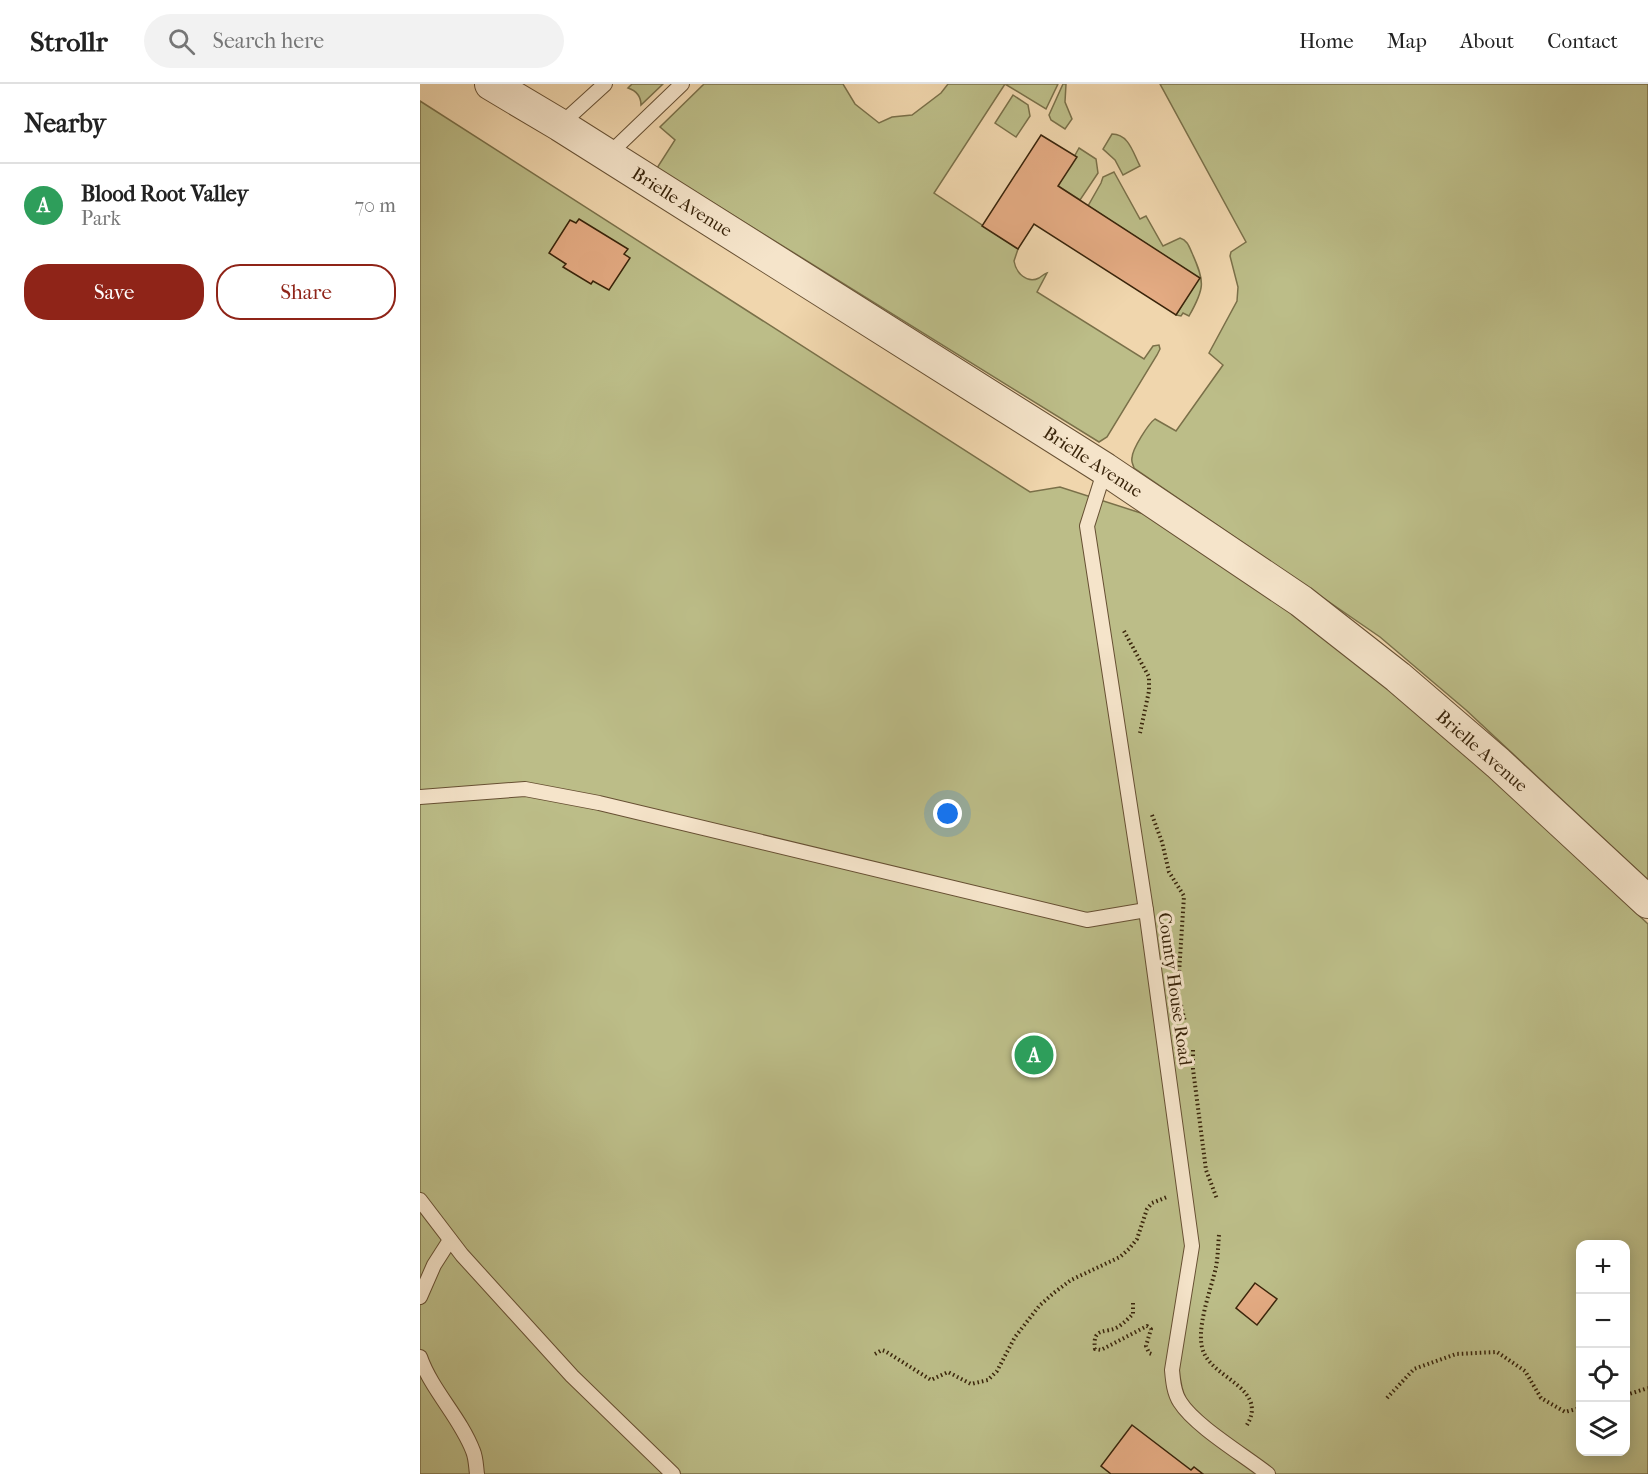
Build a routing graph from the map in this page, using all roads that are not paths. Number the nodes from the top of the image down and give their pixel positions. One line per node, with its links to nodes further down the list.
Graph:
1 (491, 84): 4 (street, Brielle Avenue)
2 (604, 84): 4 (lane)
3 (682, 84): 5 (lane)
4 (560, 125): 5 (street, Brielle Avenue)
5 (608, 155): 6 (street, Brielle Avenue)
6 (1105, 469): 8 (street, Brielle Avenue); 9 (lane, County House Road)
7 (420, 797): 9 (lane)
8 (1648, 902)
9 (1146, 910): 16 (lane, County House Road)
10 (420, 1200): 11 (lane)
11 (450, 1240): 12 (lane); 15 (lane)
12 (420, 1297)
13 (420, 1357): 14 (lane)
14 (477, 1474)
15 (673, 1474)
16 (1268, 1474)

